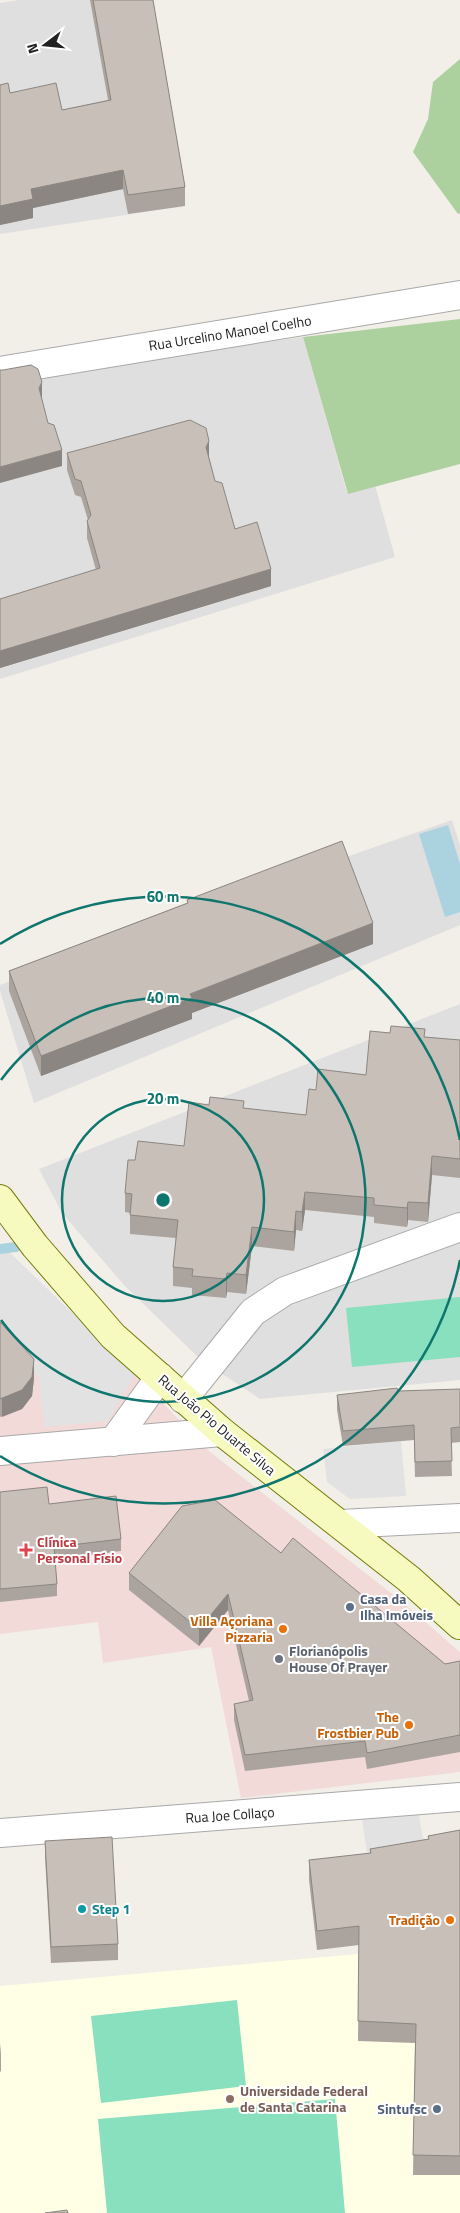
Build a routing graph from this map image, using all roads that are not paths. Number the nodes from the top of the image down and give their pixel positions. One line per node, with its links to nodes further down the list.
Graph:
1 (460, 295): 2 (street, Rua Urcelino Manoel Coelho)
2 (0, 371)
3 (0, 1199): 5 (main road, Rua João Pio Duarte Silva)
4 (460, 1227): 6 (street)
5 (160, 1377): 6 (main road, Rua João Pio Duarte Silva); 8 (street)
6 (183, 1399): 7 (main road, Rua João Pio Duarte Silva)
7 (222, 1432): 8 (street); 11 (main road, Rua João Pio Duarte Silva)
8 (113, 1442): 9 (street)
9 (0, 1451)
10 (460, 1518): 11 (street)
11 (340, 1524): 12 (main road, Rua João Pio Duarte Silva)
12 (460, 1624)
13 (460, 1797): 14 (street, Rua Joe Collaço)
14 (0, 1833)

